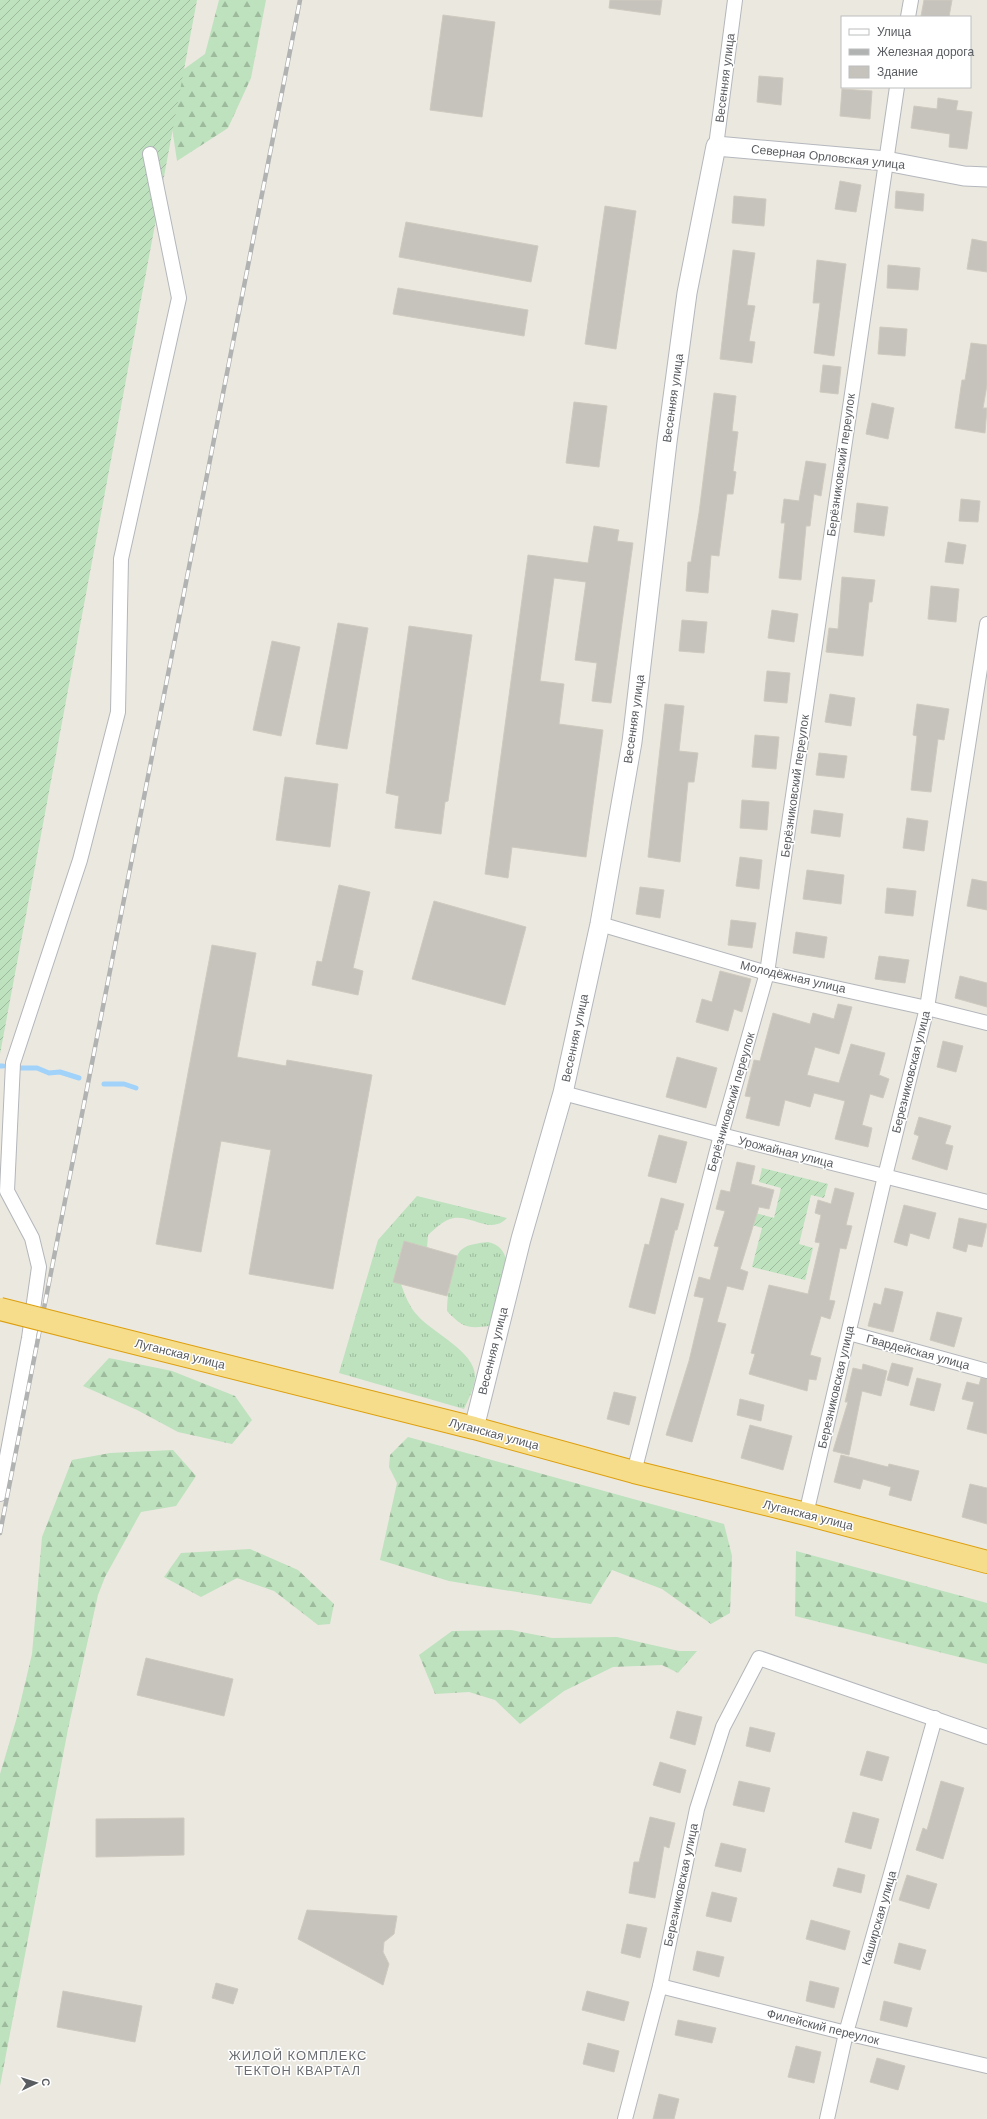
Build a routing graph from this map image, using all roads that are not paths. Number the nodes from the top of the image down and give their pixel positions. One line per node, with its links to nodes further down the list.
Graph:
1 (736, 0): 5 (street, Весенняя улица)
2 (911, 0): 3 (street)
3 (908, 16)
4 (897, 88): 7 (street, Берёзниковский переулок)
5 (716, 146): 7 (street, Северная Орловская улица); 10 (street, Весенняя улица)
6 (150, 154): 23 (street)
7 (886, 161): 8 (street, Северная Орловская улица); 11 (street, Берёзниковский переулок)
8 (987, 177)
9 (987, 624): 12 (street, Березниковская улица)
10 (600, 924): 11 (street, Молодёжная улица); 14 (street, Весенняя улица)
11 (767, 973): 12 (street, Молодёжная улица); 15 (street, Берёзниковский переулок)
12 (927, 1008): 13 (street, Молодёжная улица); 16 (street, Березниковская улица)
13 (987, 1024)
14 (563, 1093): 15 (street, Урожайная улица); 21 (street, Весенняя улица)
15 (721, 1135): 16 (street, Урожайная улица); 22 (street, Берёзниковский переулок)
16 (885, 1176): 17 (street, Урожайная улица); 19 (street, Березниковская улица)
17 (987, 1202)
18 (0, 1309): 21 (highway, Луганская улица, bridge)
19 (849, 1333): 20 (street, Гвардейская улица); 24 (street, Березниковская улица)
20 (987, 1371)
21 (474, 1428): 22 (highway, Луганская улица)
22 (634, 1472): 24 (highway, Луганская улица)
23 (0, 1494)
24 (806, 1514): 25 (highway, Луганская улица)
25 (987, 1562)
26 (935, 1718): 27 (street); 28 (street, Березниковская улица); 29 (street, Каширская улица)
27 (987, 1737)
28 (660, 1986): 29 (street, Филейский переулок); 31 (street, Березниковская улица)
29 (846, 2033): 30 (street, Филейский переулок); 32 (street, Каширская улица)
30 (987, 2066)
31 (625, 2119)
32 (827, 2119)

